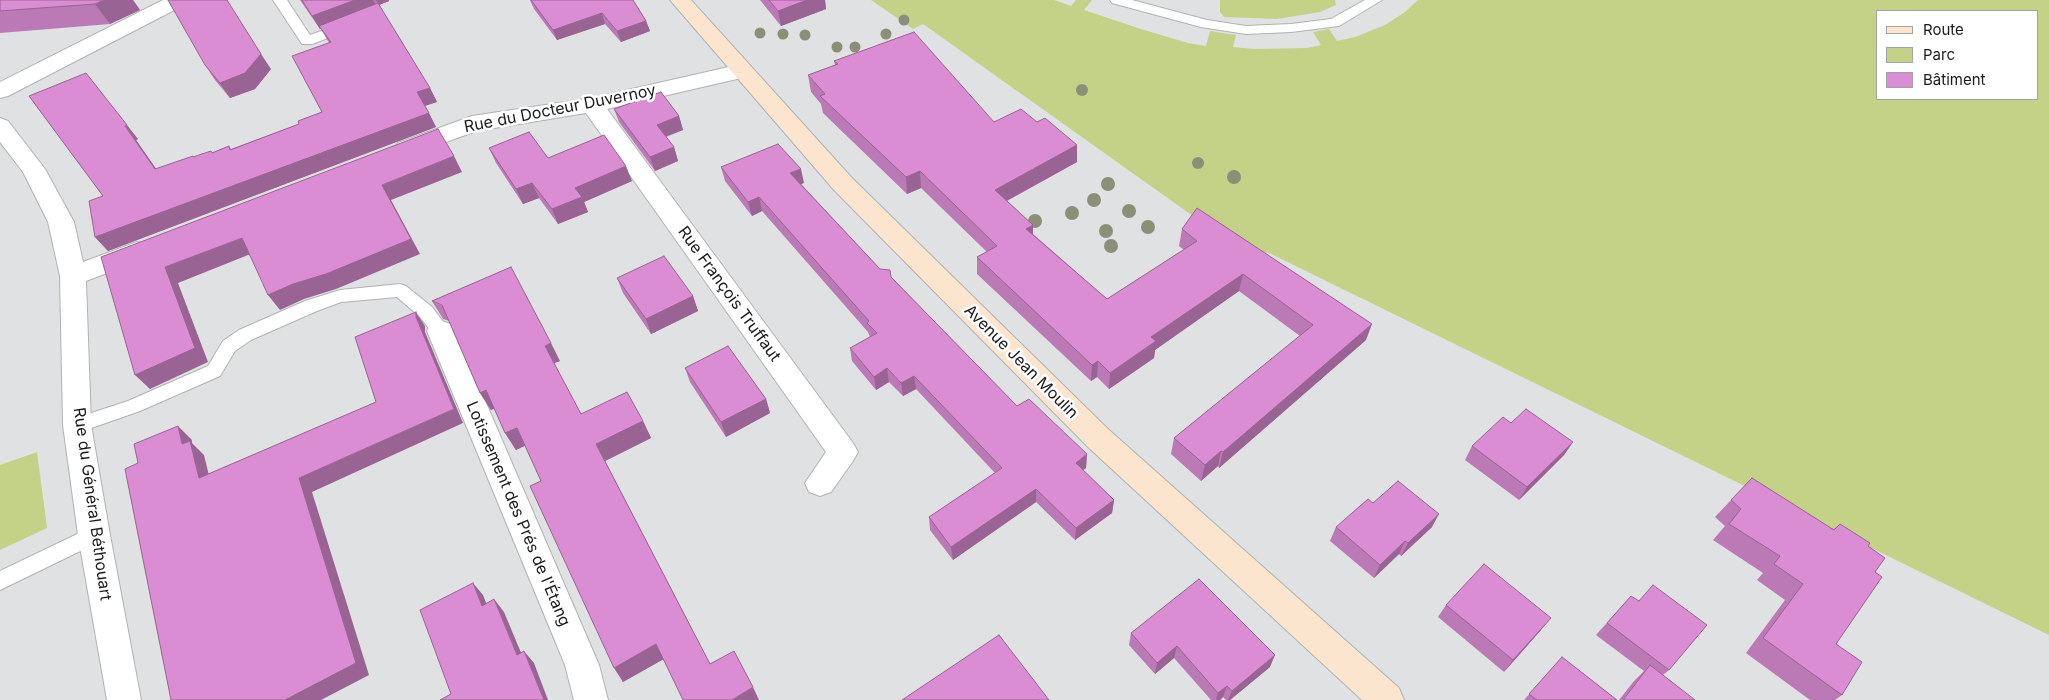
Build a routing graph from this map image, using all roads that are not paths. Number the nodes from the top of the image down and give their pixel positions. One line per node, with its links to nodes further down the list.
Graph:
1 (179, 0): 8 (street)
2 (280, 0): 6 (lane)
3 (680, 0): 7 (main road, Avenue Jean Moulin)
4 (1117, 0): 5 (lane)
5 (1375, 0)
6 (360, 21)
7 (742, 71): 9 (street, Rue du Docteur Duvernoy); 21 (main road, Avenue Jean Moulin)
8 (0, 91)
9 (592, 105): 11 (street, Rue du Docteur Duvernoy); 16 (street, Rue François Truffaut)
10 (0, 126): 13 (street, Rue du Général Béthouart)
11 (390, 155)
12 (162, 242): 13 (street)
13 (73, 276): 15 (street, Rue du Général Béthouart)
14 (441, 331): 15 (lane); 20 (street, Lotissement des Prés de l'Étang)
15 (77, 425): 17 (street, Rue du Général Béthouart)
16 (820, 483)
17 (94, 535): 18 (lane); 19 (street, Rue du Général Béthouart)
18 (0, 581)
19 (124, 700)
20 (591, 700)
21 (1386, 700)

